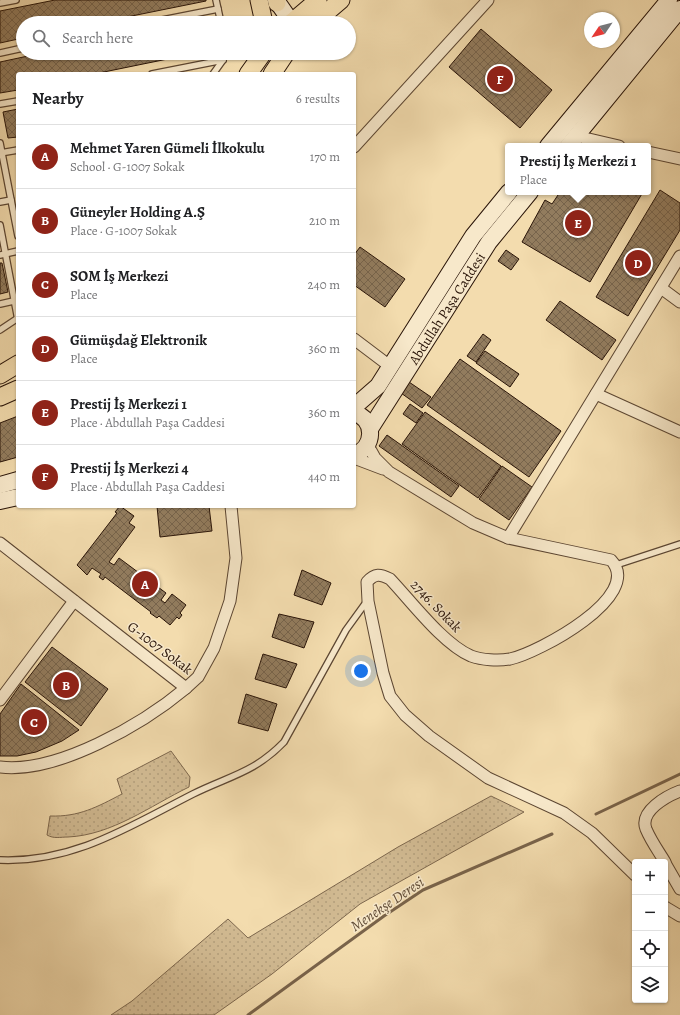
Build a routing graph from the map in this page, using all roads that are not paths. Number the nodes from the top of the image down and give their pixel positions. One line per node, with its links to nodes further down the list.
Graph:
1 (16, 0): 9 (lane)
2 (216, 0): 10 (lane)
3 (259, 0): 14 (main road)
4 (318, 0): 16 (main road)
5 (341, 0): 17 (main road)
6 (488, 0): 33 (street)
7 (669, 0): 31 (main road)
8 (276, 1): 15 (main road)
9 (0, 3)
10 (218, 9): 12 (lane); 13 (lane)
11 (680, 9): 29 (main road)
12 (182, 16)
13 (220, 16)
14 (262, 16)
15 (287, 16)
16 (300, 16)
17 (322, 16)
18 (16, 50): 19 (lane)
19 (0, 53)
20 (223, 60): 23 (lane); 24 (lane)
21 (257, 60): 25 (main road)
22 (281, 60): 26 (main road)
23 (162, 72)
24 (214, 72)
25 (249, 72)
26 (273, 72)
27 (16, 101): 28 (lane)
28 (0, 104)
29 (572, 141): 32 (street)
30 (0, 143): 35 (lane)
31 (550, 143)
32 (591, 143)
33 (356, 145)
34 (16, 150): 35 (lane)
35 (1, 153): 40 (lane)
36 (651, 153): 37 (street)
37 (680, 159)
38 (507, 195): 55 (main road, Abdullah Paşa Caddesi)
39 (528, 195): 63 (main road, Abdullah Paşa Caddesi)
40 (11, 200): 41 (lane); 43 (lane)
41 (0, 202)
42 (0, 225): 45 (lane)
43 (16, 226)
44 (16, 251): 45 (lane)
45 (3, 254): 48 (lane)
46 (680, 256): 47 (street)
47 (661, 288): 49 (street); 58 (street)
48 (16, 301): 50 (lane)
49 (680, 302)
50 (0, 304)
51 (16, 320): 52 (lane)
52 (0, 330)
53 (356, 341): 55 (street)
54 (16, 365): 56 (main road)
55 (391, 367): 60 (main road, Abdullah Paşa Caddesi)
56 (0, 375)
57 (16, 390): 59 (main road)
58 (596, 394): 62 (street); 72 (street)
59 (0, 397)
60 (356, 406)
61 (356, 414): 63 (main road)
62 (680, 432)
63 (370, 436): 64 (main road, Abdullah Paşa Caddesi); 66 (street)
64 (356, 454)
65 (356, 459): 66 (street)
66 (389, 472): 72 (street)
67 (16, 481): 68 (main road)
68 (0, 485)
69 (16, 497): 70 (main road)
70 (0, 501)
71 (231, 508): 78 (street, G-1007 Sokak)
72 (508, 538): 75 (street)
73 (0, 543): 76 (street, G-1007 Sokak)
74 (680, 544): 75 (lane)
75 (616, 565): 77 (street, 2746. Sokak)
76 (74, 601): 78 (street, G-1007 Sokak); 79 (street)
77 (368, 601): 83 (lane); 85 (street, 2746. Sokak)
78 (186, 688): 80 (street)
79 (0, 700)
80 (0, 767)
81 (680, 791): 82 (street)
82 (663, 859)
83 (0, 860)
84 (668, 867): 86 (street)
85 (632, 872)
86 (680, 889)
87 (668, 909): 88 (street)
88 (680, 916)

